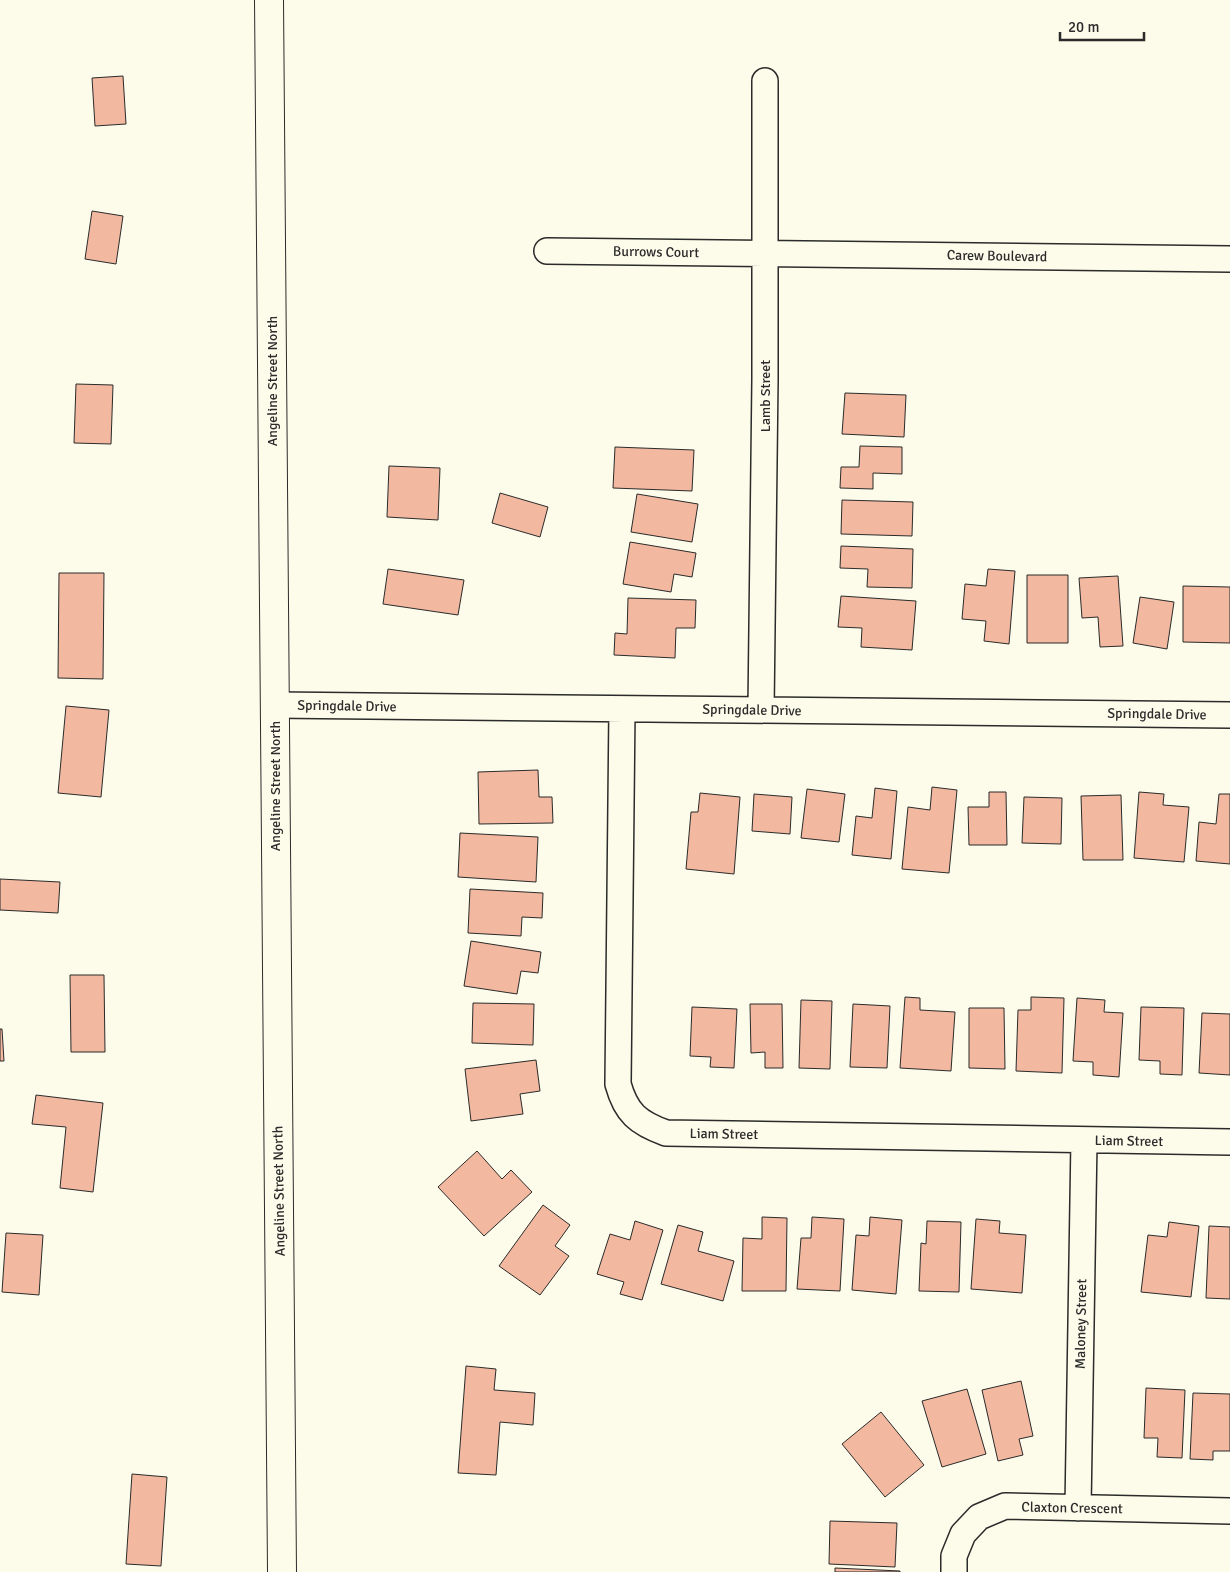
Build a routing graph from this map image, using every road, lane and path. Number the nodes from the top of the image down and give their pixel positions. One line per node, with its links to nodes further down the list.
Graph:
1 (268, 0): 6 (main road, Angeline Street North)
2 (765, 81): 4 (street, Lamb Street)
3 (547, 251): 4 (street, Burrows Court)
4 (765, 253): 5 (street, Carew Boulevard); 8 (street, Lamb Street)
5 (1230, 259)
6 (274, 705): 7 (street, Springdale Drive); 14 (main road, Angeline Street North)
7 (622, 709): 8 (street, Springdale Drive); 10 (street, Liam Street)
8 (761, 710): 9 (street, Springdale Drive)
9 (1230, 715)
10 (1084, 1140): 11 (street, Liam Street); 12 (street, Maloney Street)
11 (1230, 1142)
12 (1078, 1508): 13 (street, Claxton Crescent); 15 (street, Claxton Crescent)
13 (1230, 1511)
14 (282, 1572)
15 (954, 1572)

